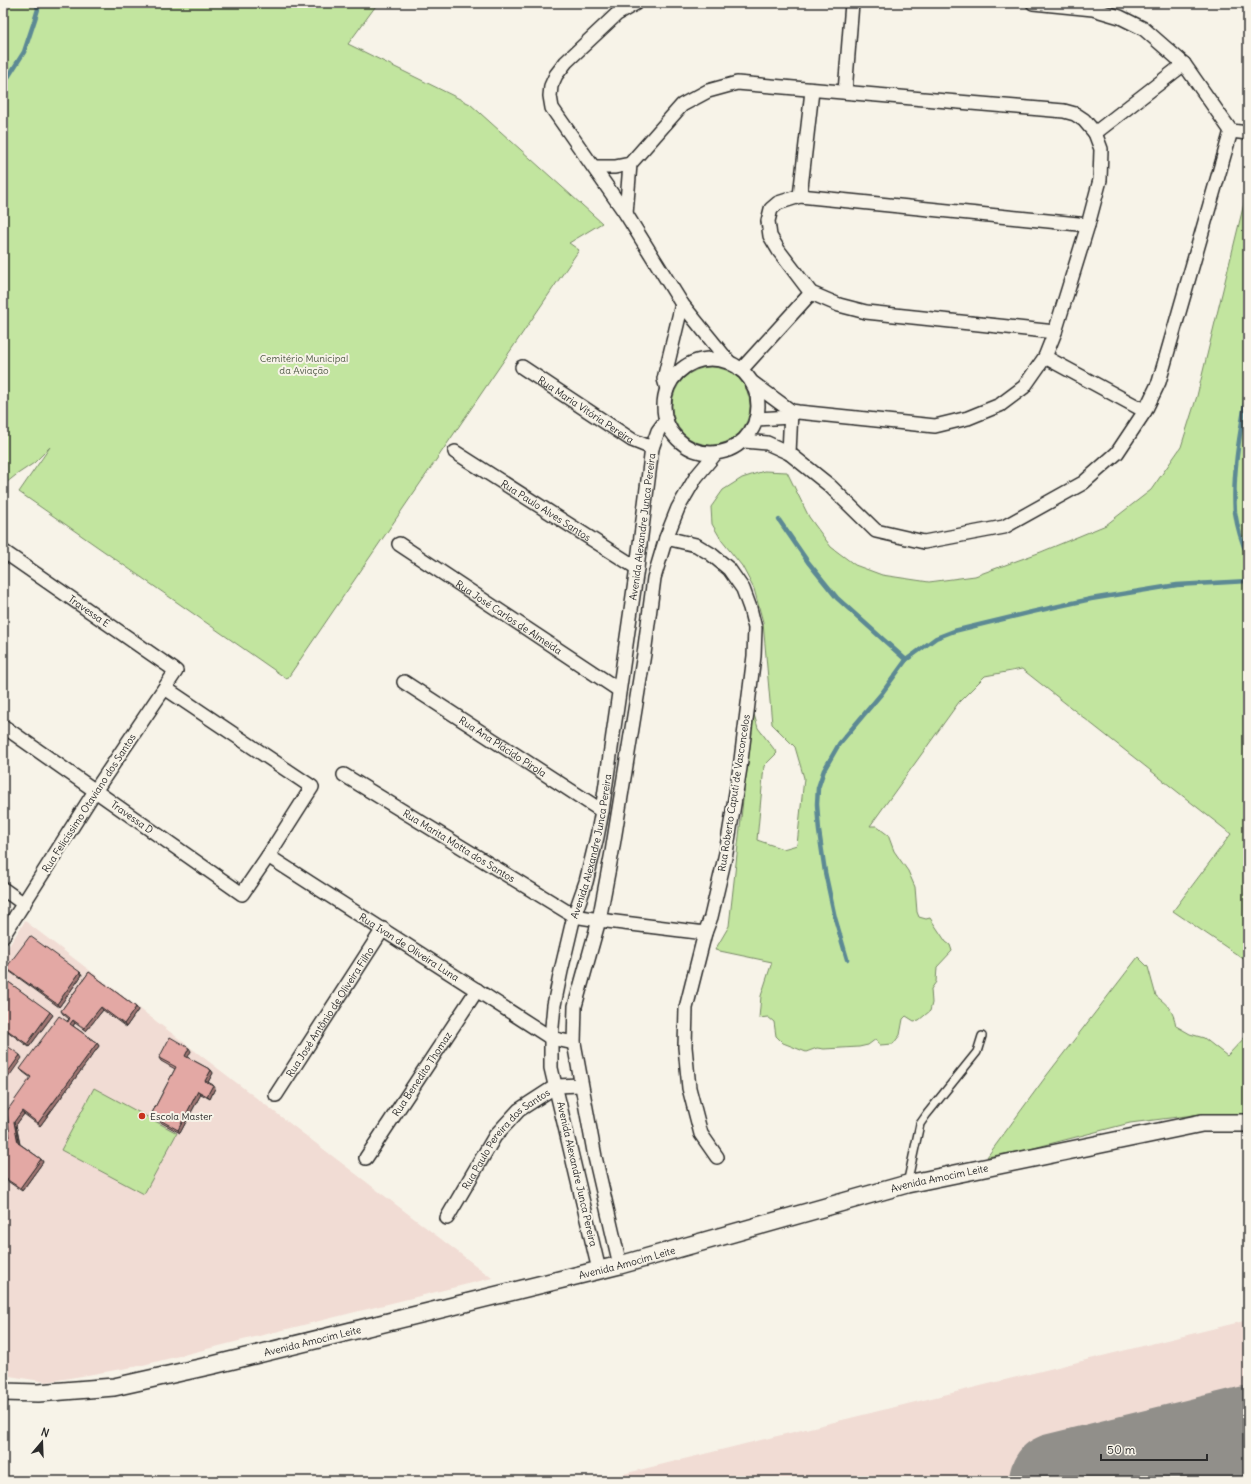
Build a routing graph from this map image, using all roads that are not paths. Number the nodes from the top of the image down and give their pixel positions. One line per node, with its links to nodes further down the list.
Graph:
1 (636, 3): 11 (street)
2 (852, 3): 6 (street)
3 (1033, 3): 4 (street)
4 (1184, 64): 7 (street); 8 (street)
5 (812, 91): 6 (street); 10 (street); 12 (street)
6 (845, 92): 8 (street)
7 (1231, 131): 9 (street); 24 (street)
8 (1095, 133): 14 (street)
9 (1248, 133)
10 (630, 164): 11 (street); 13 (street)
11 (594, 167): 13 (street)
12 (800, 196): 14 (street); 15 (street)
13 (626, 214): 16 (street)
14 (1088, 225): 17 (street)
15 (811, 293): 17 (street); 21 (street)
16 (682, 304): 19 (street); 23 (street)
17 (1054, 332): 18 (street)
18 (1045, 357): 24 (street); 25 (street)
19 (729, 362): 21 (street); 23 (street)
20 (522, 367): 29 (street, Rua Maria Vitória Pereira)
21 (741, 370): 22 (street)
22 (753, 383): 25 (street); 26 (street)
23 (667, 389): 27 (street)
24 (1145, 411): 32 (street)
25 (791, 414): 26 (street); 32 (street)
26 (756, 419): 28 (street)
27 (666, 420): 29 (street, Avenida Alexandre Junca Pereira); 31 (street)
28 (744, 440): 31 (street); 32 (street)
29 (652, 448): 36 (street, Avenida Alexandre Junca Pereira)
30 (455, 452): 36 (street, Rua Paulo Alves Santos)
31 (716, 453): 33 (street, Avenida Alexandre Junca Pereira)
32 (789, 453)
33 (666, 538): 49 (street, Avenida Alexandre Junca Pereira); 51 (street, Rua Roberto Caputi de Vasconcelos)
34 (399, 544): 40 (street, Rua José Carlos de Almeida)
35 (3, 551): 37 (street, Travessa E)
36 (637, 568): 40 (street, Avenida Alexandre Junca Pereira)
37 (176, 671): 39 (street, Rua Felicissimo Otaviano dos Santos)
38 (404, 682): 44 (street, Rua Ana Plácido Pirola)
39 (165, 688): 43 (street, Rua Felicissimo Otaviano dos Santos); 45 (street)
40 (618, 690): 44 (street, Avenida Alexandre Junca Pereira)
41 (3, 726): 43 (street, Travessa D)
42 (344, 775): 48 (street, Rua Marita Motta dos Santos)
43 (95, 791): 45 (street, Travessa D); 47 (street, Rua Felicissimo Otaviano dos Santos)
44 (602, 812): 48 (street, Avenida Alexandre Junca Pereira)
45 (268, 856): 50 (street, Rua Ivan de Oliveira Luna)
46 (3, 889): 47 (street)
47 (24, 904): 52 (street, Rua Felicissimo Otaviano dos Santos)
48 (574, 916): 49 (street); 55 (street, Avenida Alexandre Junca Pereira)
49 (599, 920): 51 (street); 56 (street, Avenida Alexandre Junca Pereira)
50 (383, 929): 53 (street, Rua Ivan de Oliveira Luna); 59 (street, Rua José Antônio de Oliveira Filho)
51 (705, 933): 61 (street, Rua Roberto Caputi de Vasconcelos)
52 (3, 936)
53 (477, 990): 55 (street, Rua Ivan de Oliveira Luna); 62 (street, Rua Benedito Thomaz)
54 (982, 1036): 63 (lane)
55 (551, 1038): 56 (street); 58 (street, Avenida Alexandre Junca Pereira)
56 (574, 1043): 57 (street, Avenida Alexandre Junca Pereira)
57 (581, 1085): 58 (street, Rua Paulo Pereira dos Santos); 65 (street, Avenida Alexandre Junca Pereira)
58 (556, 1086): 64 (street, Rua Paulo Pereira dos Santos); 66 (street, Avenida Alexandre Junca Pereira)
59 (276, 1095)
60 (1248, 1123): 63 (street, Avenida Amocim Leite)
61 (717, 1157)
62 (366, 1158)
63 (907, 1184): 65 (street, Avenida Amocim Leite)
64 (447, 1218)
65 (620, 1265): 66 (street, Avenida Amocim Leite)
66 (599, 1270): 67 (street, Avenida Amocim Leite)
67 (3, 1392)

